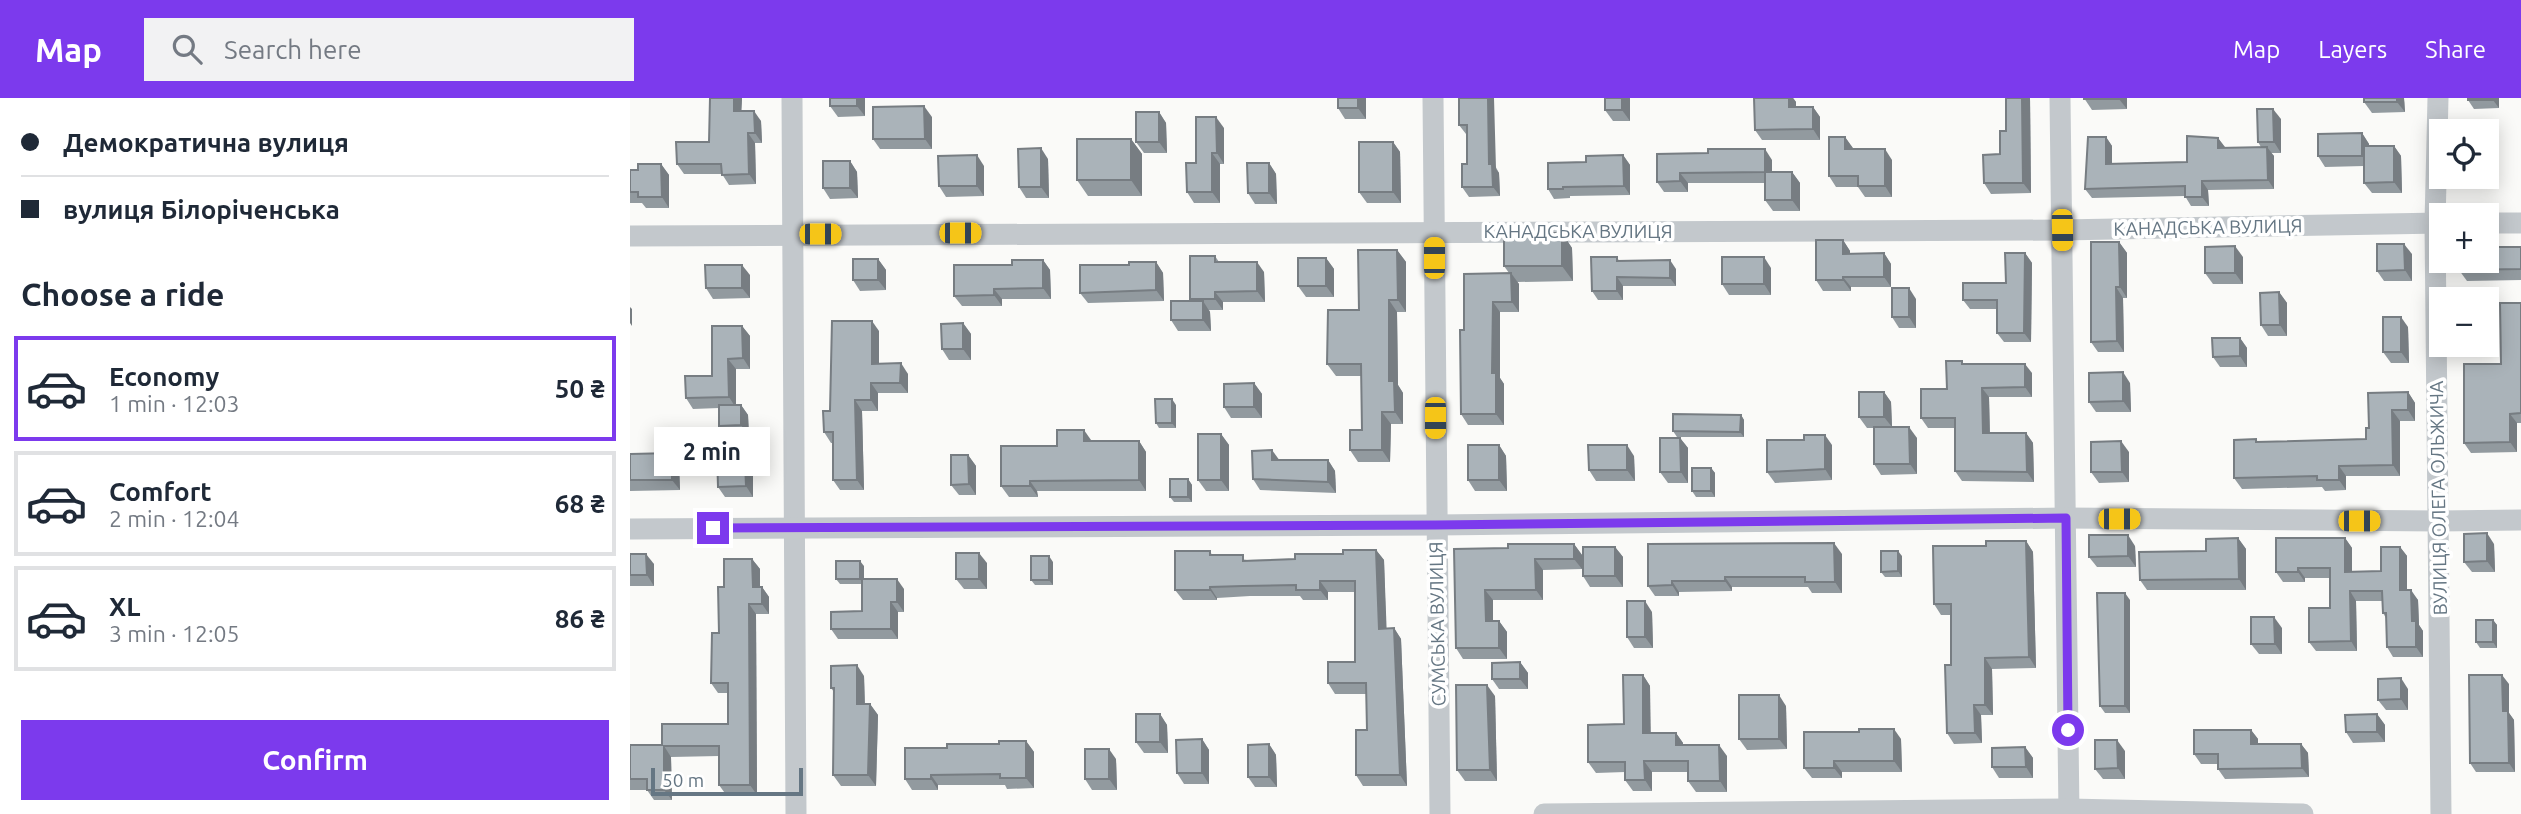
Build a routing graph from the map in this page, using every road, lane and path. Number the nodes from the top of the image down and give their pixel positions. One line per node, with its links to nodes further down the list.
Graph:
1 (792, 98): 11 (street)
2 (1433, 98): 10 (street, СУМСЬКА ВУЛИЦЯ)
3 (2060, 98): 9 (street)
4 (2438, 98): 5 (street, ВУЛИЦЯ ОЛЕГА ОЛЬЖИЧА)
5 (2438, 203)
6 (2429, 223): 9 (street, КАНАДСЬКА ВУЛИЦЯ)
7 (2499, 223): 8 (street)
8 (2521, 223)
9 (2062, 230): 10 (street, КАНАДСЬКА ВУЛИЦЯ); 14 (street)
10 (1434, 231): 11 (street, КАНАДСЬКА ВУЛИЦЯ); 17 (street, СУМСЬКА ВУЛИЦЯ)
11 (792, 234): 12 (street, КАНАДСЬКА ВУЛИЦЯ); 18 (street)
12 (630, 236)
13 (2438, 273): 16 (street, ВУЛИЦЯ ОЛЕГА ОЛЬЖИЧА)
14 (2066, 518): 16 (street); 17 (street); 20 (street)
15 (2521, 520): 16 (street)
16 (2439, 522): 25 (street, ВУЛИЦЯ ОЛЕГА ОЛЬЖИЧА)
17 (1436, 525): 18 (street); 22 (street, СУМСЬКА ВУЛИЦЯ)
18 (796, 527): 19 (street); 21 (street)
19 (630, 529)
20 (2069, 811): 23 (street); 24 (street)
21 (796, 814)
22 (1440, 814)
23 (1544, 814)
24 (2303, 814)
25 (2441, 814)

